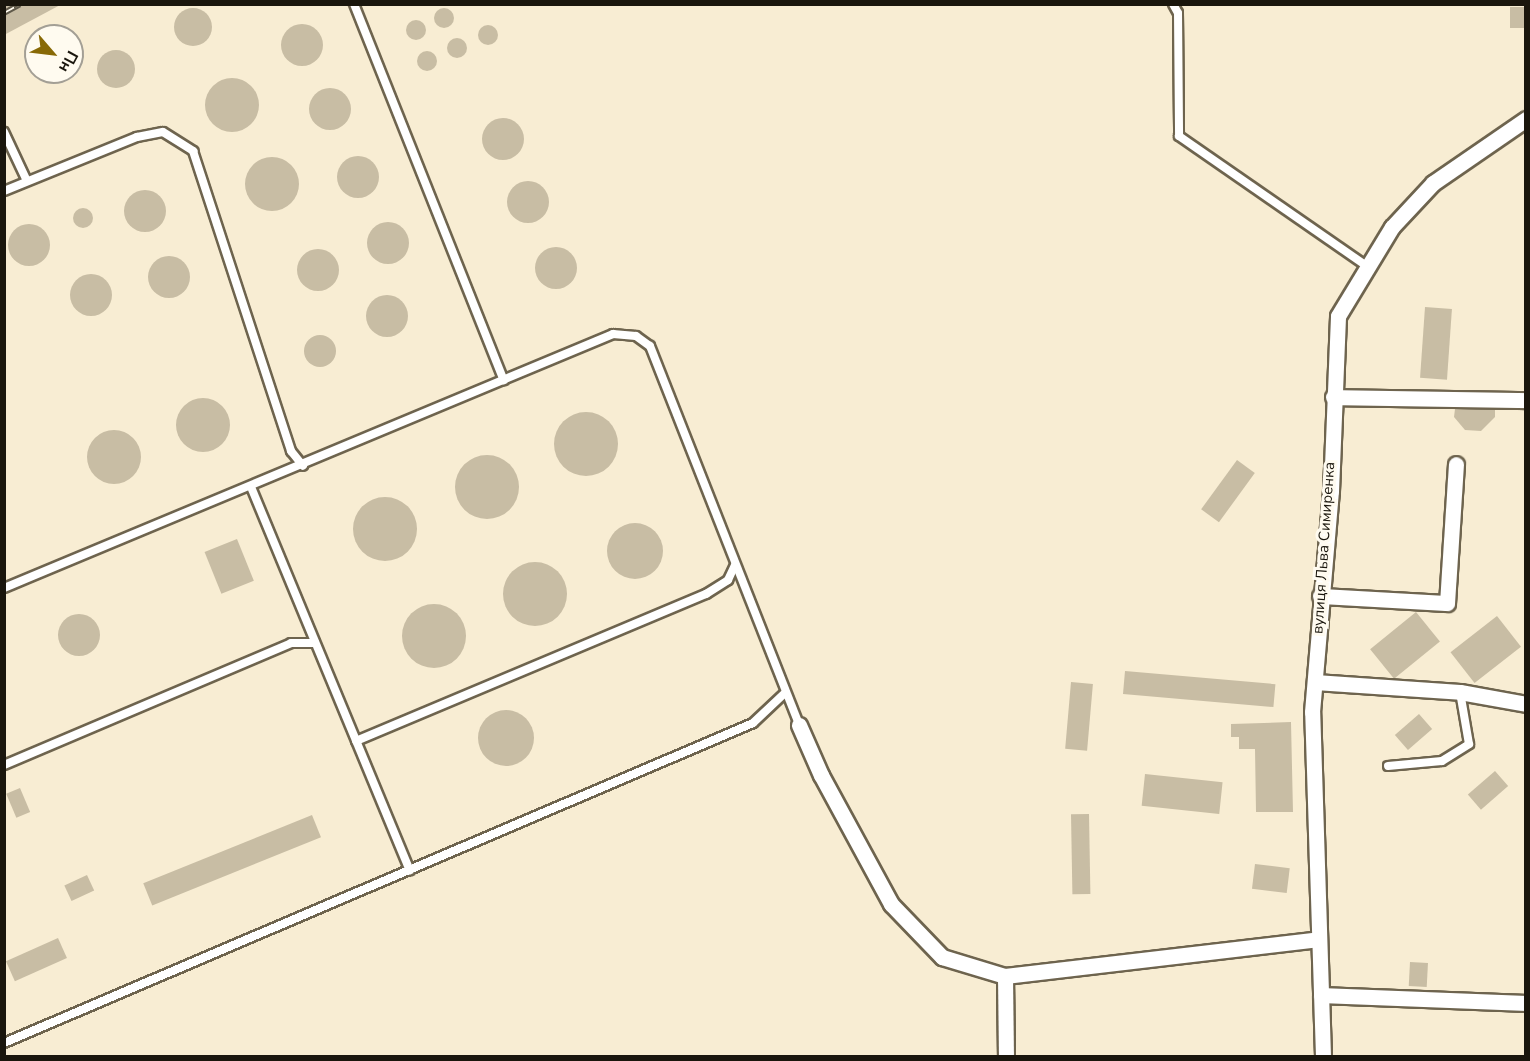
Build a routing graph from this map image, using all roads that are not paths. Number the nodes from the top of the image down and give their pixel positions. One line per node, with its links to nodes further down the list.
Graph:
1 (354, 4): 8 (lane)
2 (1173, 4): 7 (lane)
3 (1526, 119): 7 (street, вулиця Льва Симиренка)
4 (4, 132): 5 (lane)
5 (27, 182): 6 (lane); 12 (lane)
6 (4, 190)
7 (1365, 265): 9 (street, вулиця Льва Симиренка)
8 (504, 380): 12 (lane); 14 (lane)
9 (1333, 397): 10 (street); 16 (street, вулиця Льва Симиренка)
10 (1526, 400)
11 (1456, 464): 16 (street)
12 (303, 466): 13 (lane)
13 (251, 487): 15 (lane); 17 (lane)
14 (735, 565): 19 (lane); 23 (lane)
15 (4, 588)
16 (1320, 596): 18 (street, вулиця Льва Симиренка)
17 (315, 643): 23 (lane); 24 (lane)
18 (1315, 682): 20 (street); 27 (street, вулиця Льва Симиренка)
19 (786, 692): 22 (lane); 26 (lane)
20 (1460, 692): 21 (street); 25 (lane)
21 (1526, 704)
22 (799, 725): 28 (street)
23 (356, 741): 26 (lane)
24 (4, 765)
25 (1388, 766)
26 (410, 870): 31 (lane)
27 (1318, 939): 28 (street); 29 (street, вулиця Льва Симиренка)
28 (1005, 976): 32 (street)
29 (1321, 995): 30 (street); 33 (street, вулиця Льва Симиренка)
30 (1526, 1003)
31 (4, 1042)
32 (1006, 1056)
33 (1323, 1056)

